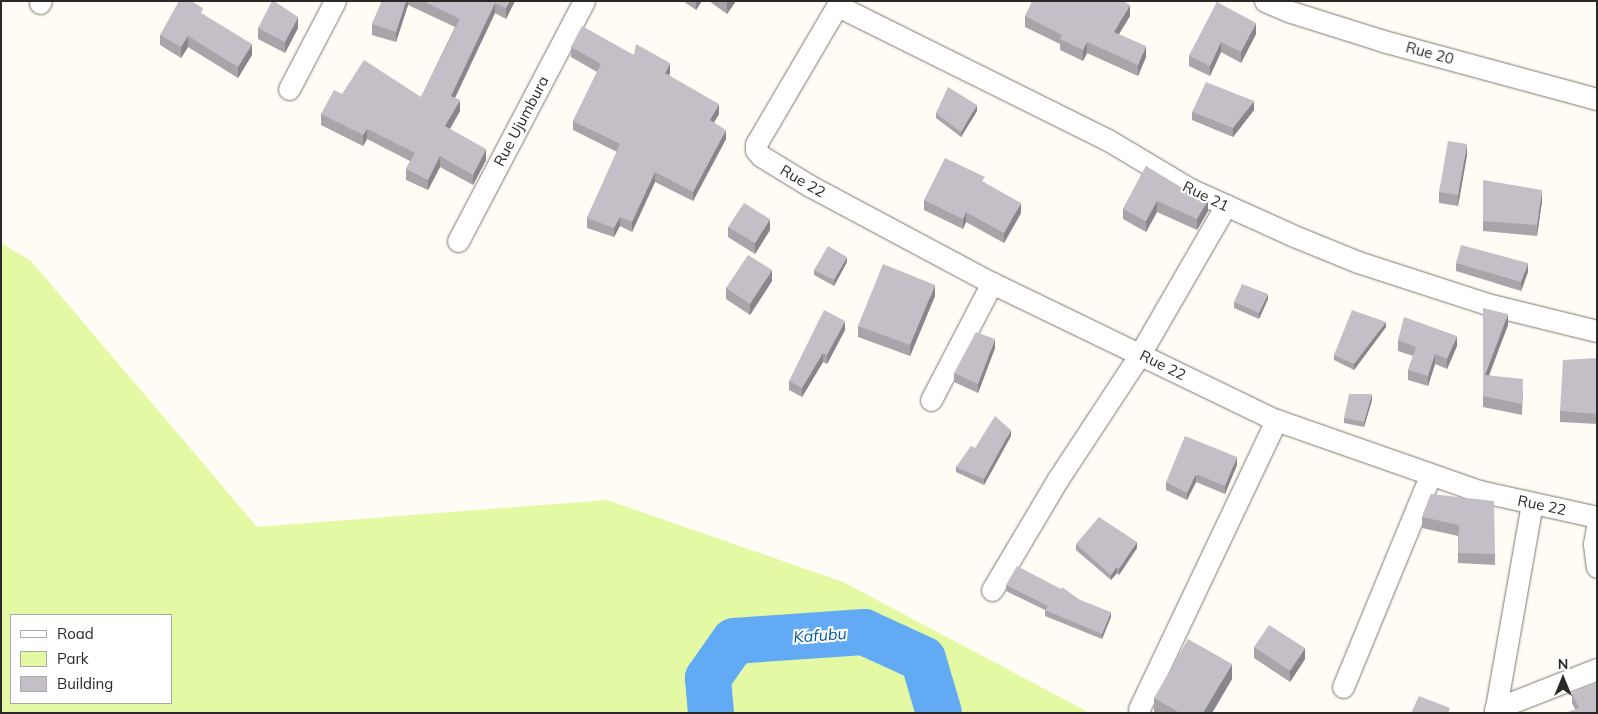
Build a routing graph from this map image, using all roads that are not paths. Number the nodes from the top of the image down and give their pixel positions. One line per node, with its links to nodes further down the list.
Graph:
1 (335, 1): 5 (street)
2 (584, 1): 8 (street, Rue Ujumbura)
3 (1265, 1): 6 (street, Rue 20)
4 (839, 4): 7 (street, Rue 21); 9 (street, Rue 22)
5 (290, 89)
6 (1597, 99)
7 (1226, 205): 10 (street, Rue 21); 11 (street)
8 (458, 241)
9 (992, 283): 11 (street, Rue 22); 12 (street)
10 (1597, 331)
11 (1140, 354): 13 (street, Rue 22); 19 (street)
12 (931, 400)
13 (1276, 420): 14 (street, Rue 22); 22 (street)
14 (1430, 476): 15 (street, Rue 22); 21 (street)
15 (1532, 503): 16 (street, Rue 22); 23 (street)
16 (1597, 517)
17 (1597, 527): 18 (street)
18 (1597, 567)
19 (992, 590)
20 (1597, 669): 23 (street)
21 (1343, 687)
22 (1139, 709)
23 (1495, 711)

